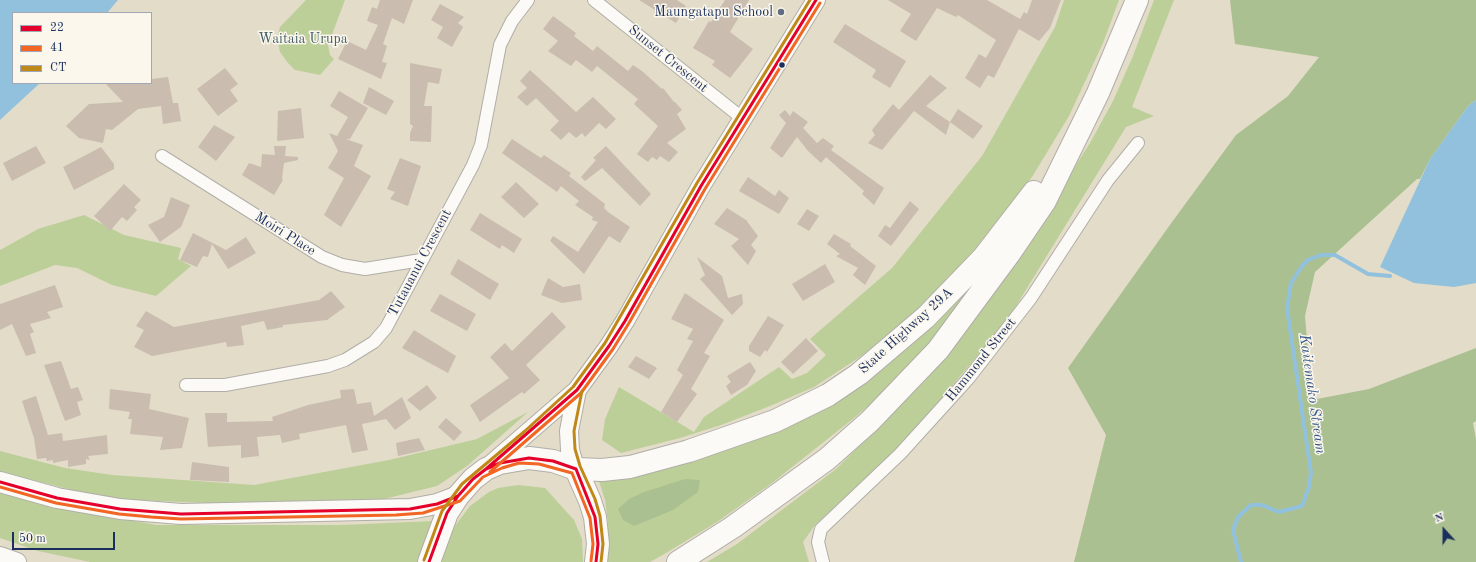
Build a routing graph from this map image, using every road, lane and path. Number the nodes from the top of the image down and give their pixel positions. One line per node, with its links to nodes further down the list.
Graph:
1 (528, 0): 9 (street, Tutauanui Crescent)
2 (594, 0): 5 (street, Sunset Crescent)
3 (816, 0): 5 (street)
4 (1137, 0): 6 (highway, State Highway 29A)
5 (742, 118): 11 (street)
6 (1082, 126): 12 (highway, State Highway 29A); 20 (highway, State Highway 29A)
7 (1138, 143): 21 (street, Hammond Street)
8 (162, 156): 9 (street, Moiri Place)
9 (422, 260): 10 (street, Tutauanui Crescent)
10 (186, 385)
11 (577, 390): 12 (street); 13 (street)
12 (575, 468): 13 (highway, State Highway 29A); 19 (highway)
13 (486, 469): 15 (highway, State Highway 29A)
14 (0, 482): 15 (main road)
15 (458, 496): 18 (highway, State Highway 29A)
16 (0, 556): 17 (street)
17 (17, 562)
18 (429, 562)
19 (596, 562)
20 (678, 562)
21 (823, 562)

